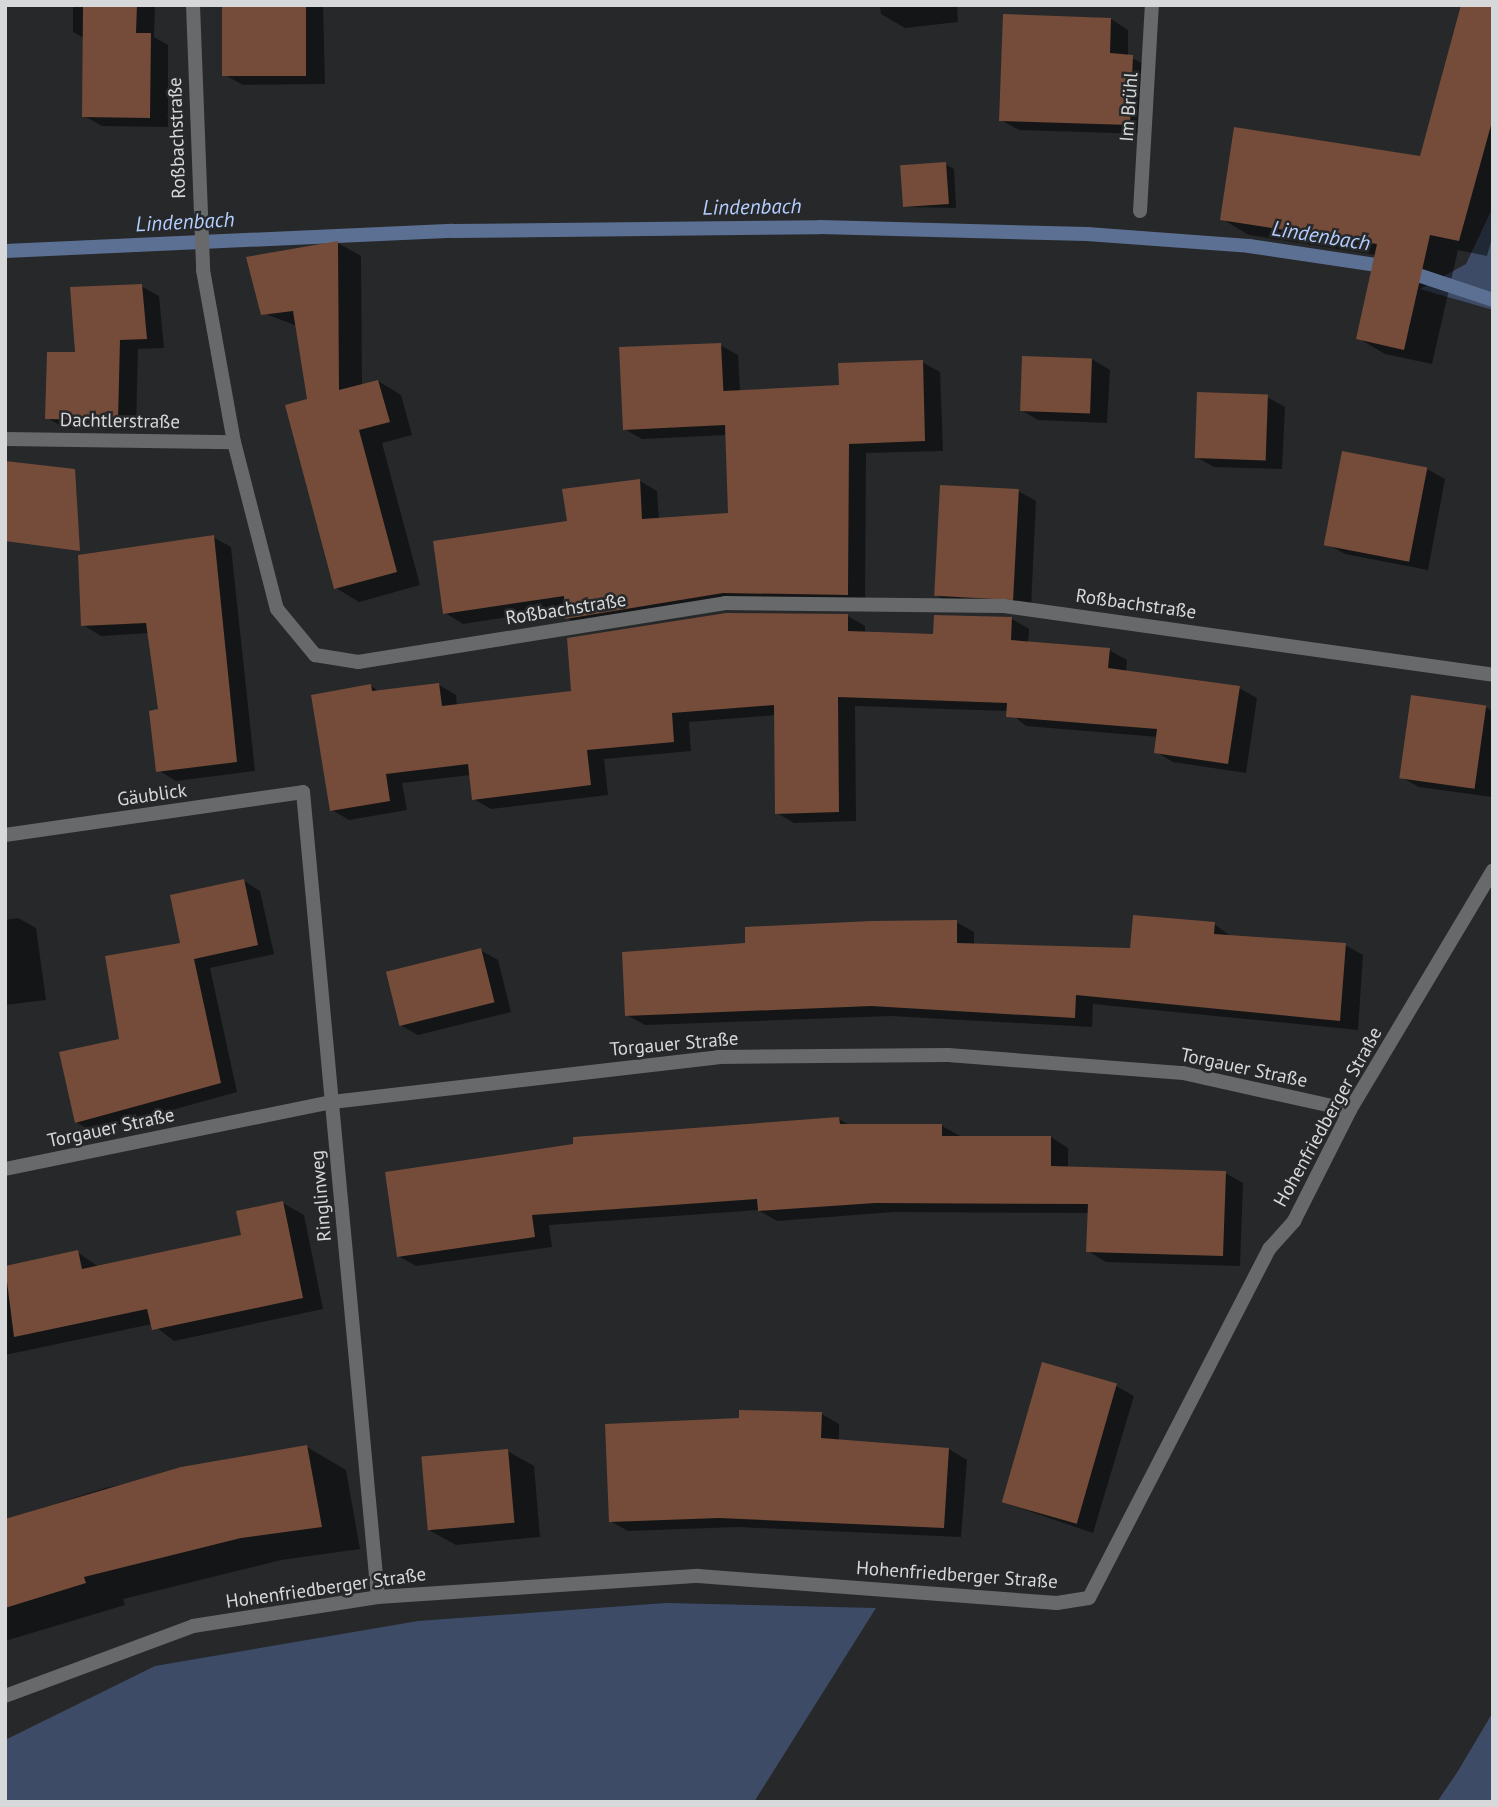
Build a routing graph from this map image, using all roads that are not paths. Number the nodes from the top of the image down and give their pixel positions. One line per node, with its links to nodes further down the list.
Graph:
1 (193, 5): 5 (street, Roßbachstraße)
2 (1153, 5): 3 (street, Im Brühl)
3 (1140, 211)
4 (5, 439): 5 (street, Dachtlerstraße)
5 (234, 442): 6 (street, Roßbachstraße)
6 (1493, 675)
7 (303, 792): 8 (street, Gäublick); 10 (street, Ringlinweg)
8 (5, 835)
9 (1493, 870): 11 (street, Hohenfriedberger Straße)
10 (332, 1102): 11 (street, Torgauer Straße); 12 (street, Torgauer Straße); 13 (street, Ringlinweg)
11 (1350, 1110): 13 (street, Hohenfriedberger Straße)
12 (5, 1169)
13 (378, 1597): 14 (street, Hohenfriedberger Straße)
14 (5, 1696)

